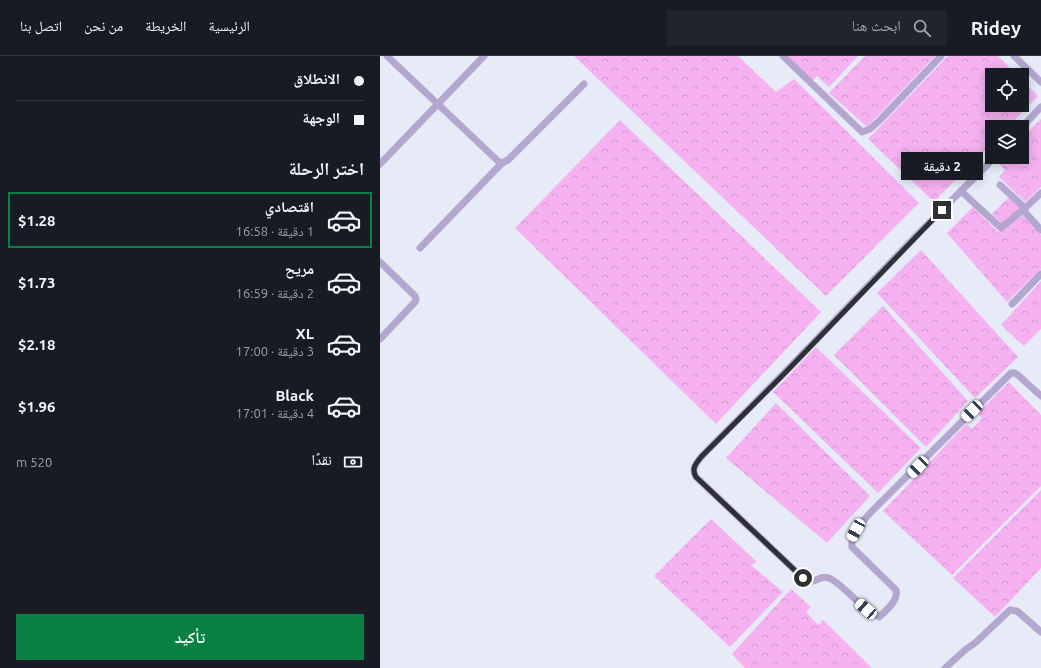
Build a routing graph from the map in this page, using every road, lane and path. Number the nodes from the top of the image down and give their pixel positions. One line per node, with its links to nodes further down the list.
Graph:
1 (387, 56): 8 (street)
2 (484, 56): 8 (street)
3 (783, 56): 4 (street)
4 (941, 56)
5 (1014, 56): 6 (street)
6 (1041, 82)
7 (584, 84): 11 (street)
8 (438, 104): 11 (street); 12 (street)
9 (1041, 107): 10 (street)
10 (1029, 120)
11 (502, 163): 19 (street)
12 (380, 164)
13 (988, 164): 15 (street)
14 (1000, 185): 17 (street)
15 (961, 191): 17 (street); 24 (street)
16 (1041, 193): 17 (street)
17 (1024, 209): 18 (street)
18 (1041, 230)
19 (420, 248)
20 (380, 262): 23 (street)
21 (1041, 274): 22 (street)
22 (1012, 304)
23 (380, 338)
24 (1041, 396)
25 (1041, 632): 26 (street)
26 (945, 668)

